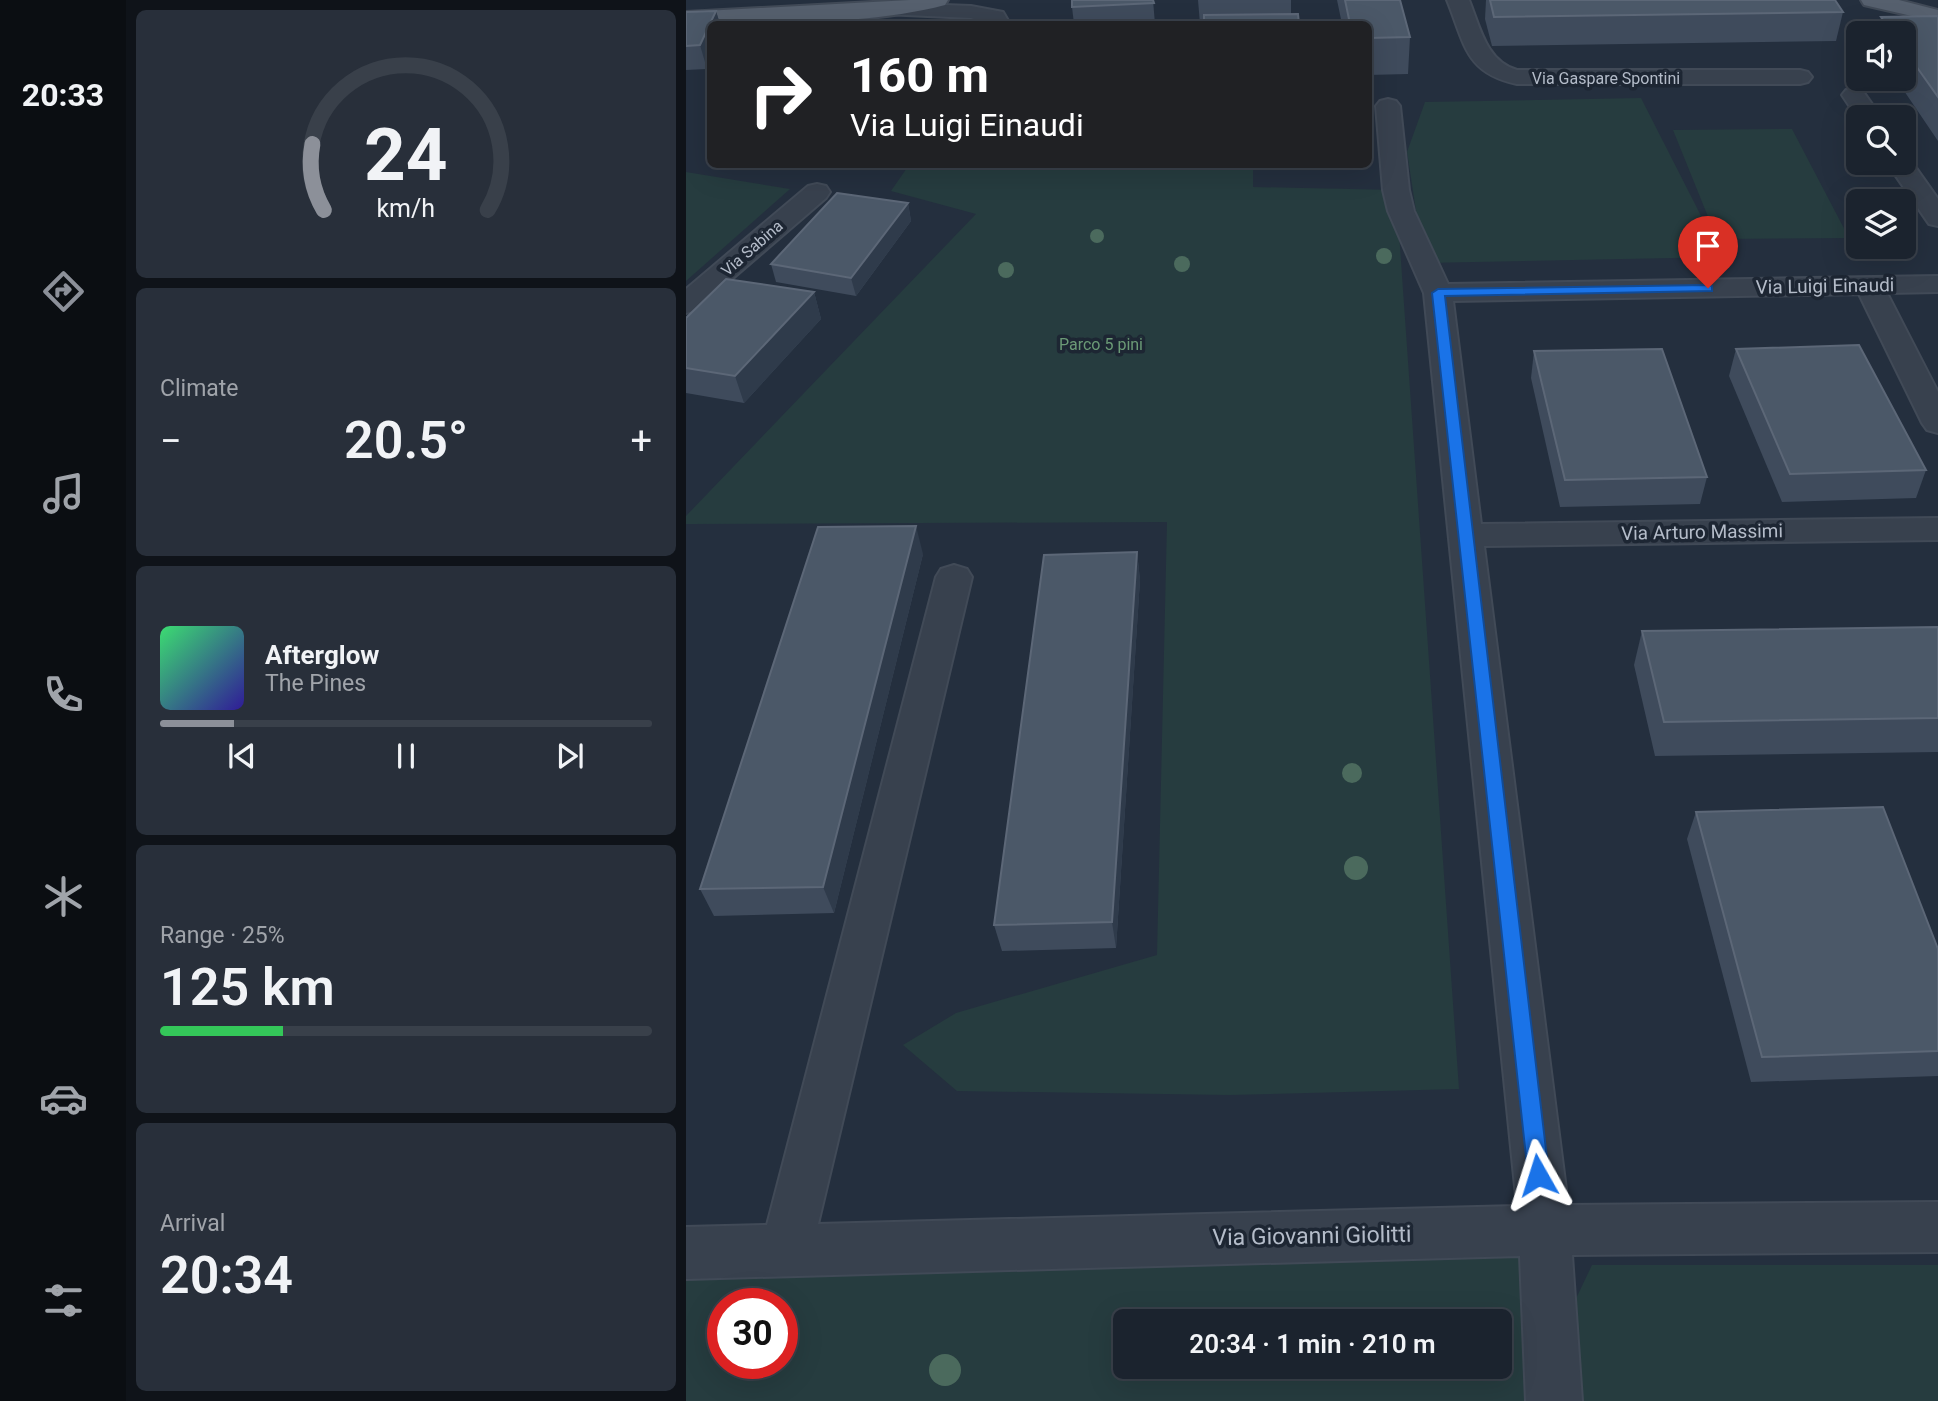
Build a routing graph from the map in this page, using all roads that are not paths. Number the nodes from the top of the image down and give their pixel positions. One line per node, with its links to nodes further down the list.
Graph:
1 (937, 0): 4 (main road)
2 (1458, 0): 8 (street, Via Gaspare Spontini)
3 (1872, 0): 5 (main road)
4 (892, 9): 6 (main road); 7 (street)
5 (1938, 16)
6 (686, 19)
7 (997, 21)
8 (1800, 77)
9 (1854, 95): 10 (street)
10 (1861, 105)
11 (1388, 106): 17 (street)
12 (1908, 175): 14 (street)
13 (817, 192): 18 (street, Via Sabina)
14 (1938, 218)
15 (1938, 284): 16 (street, Via Luigi Einaudi)
16 (1869, 285): 17 (street, Via Luigi Einaudi); 19 (street)
17 (1438, 293): 21 (street)
18 (686, 304)
19 (1938, 423)
20 (1938, 529): 21 (street, Via Arturo Massimi)
21 (1465, 535): 24 (street)
22 (954, 577): 25 (street)
23 (1938, 1227): 24 (street, Via Giovanni Giolitti)
24 (1545, 1230): 25 (street, Via Giovanni Giolitti); 27 (street)
25 (786, 1250): 26 (street, Via Giovanni Giolitti)
26 (686, 1254)
27 (1554, 1401)

